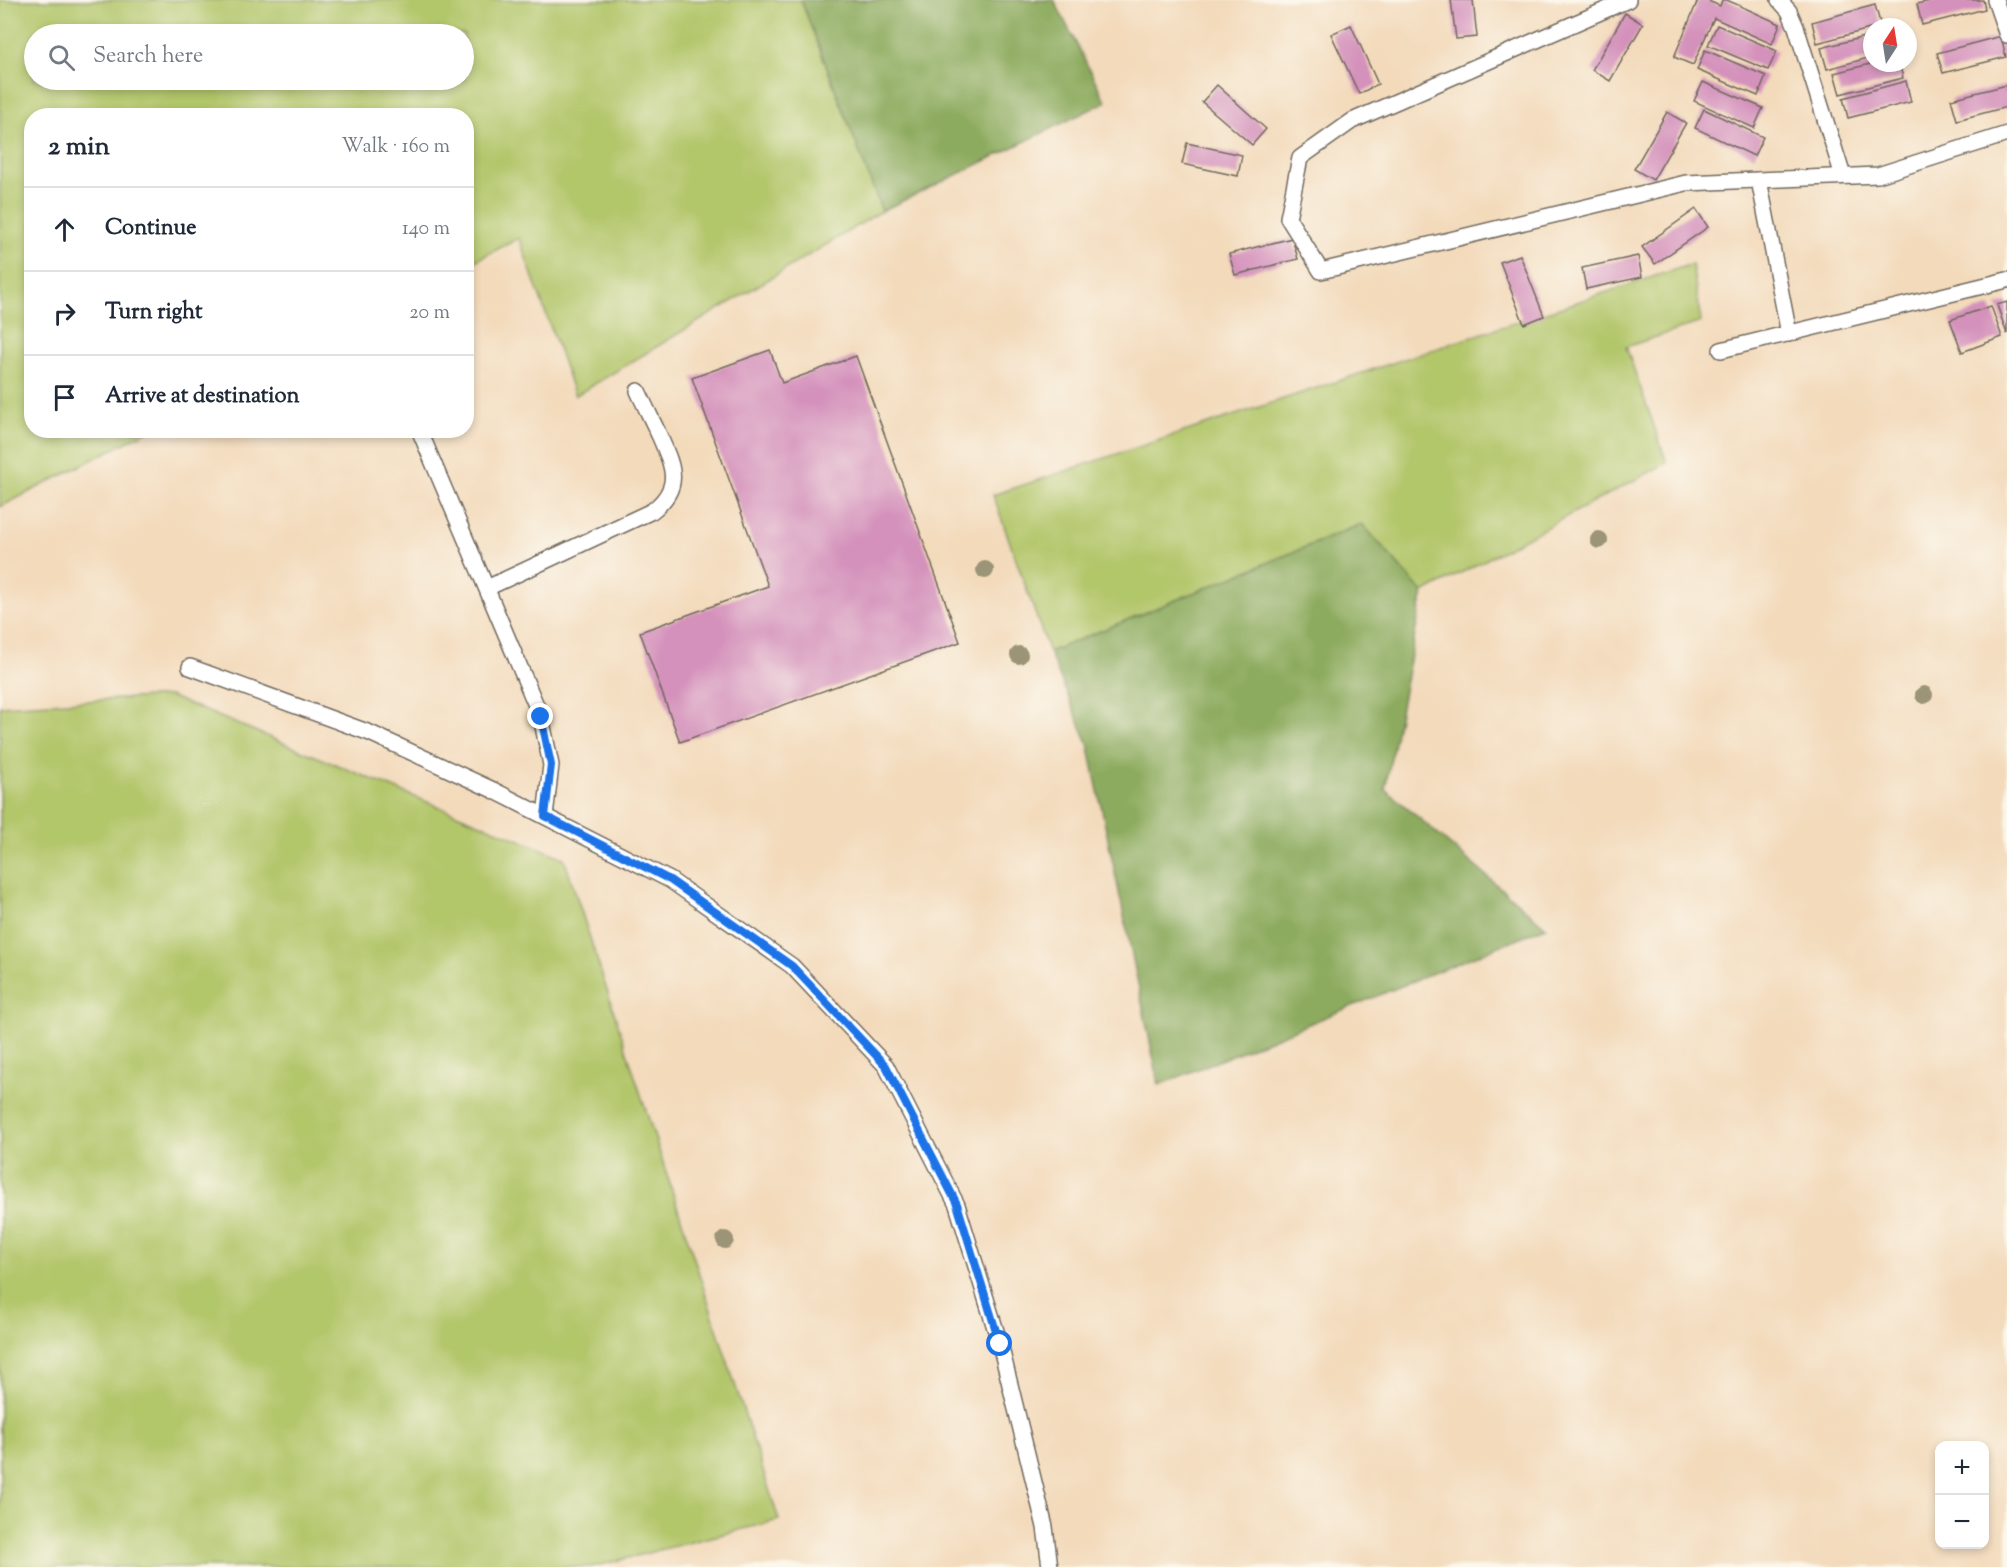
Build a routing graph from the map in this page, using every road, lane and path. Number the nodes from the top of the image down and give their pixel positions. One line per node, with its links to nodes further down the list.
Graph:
1 (1628, 0): 7 (lane)
2 (1779, 0): 6 (lane)
3 (1995, 0): 4 (lane)
4 (2007, 35)
5 (2007, 134): 6 (lane)
6 (1843, 176): 7 (lane)
7 (1759, 180): 9 (lane)
8 (2007, 280): 9 (lane)
9 (1789, 334): 10 (lane)
10 (1721, 350)
11 (638, 391): 13 (lane)
12 (423, 438): 13 (lane)
13 (487, 588): 15 (lane)
14 (190, 667): 15 (lane)
15 (545, 816): 16 (lane)
16 (1050, 1567)

